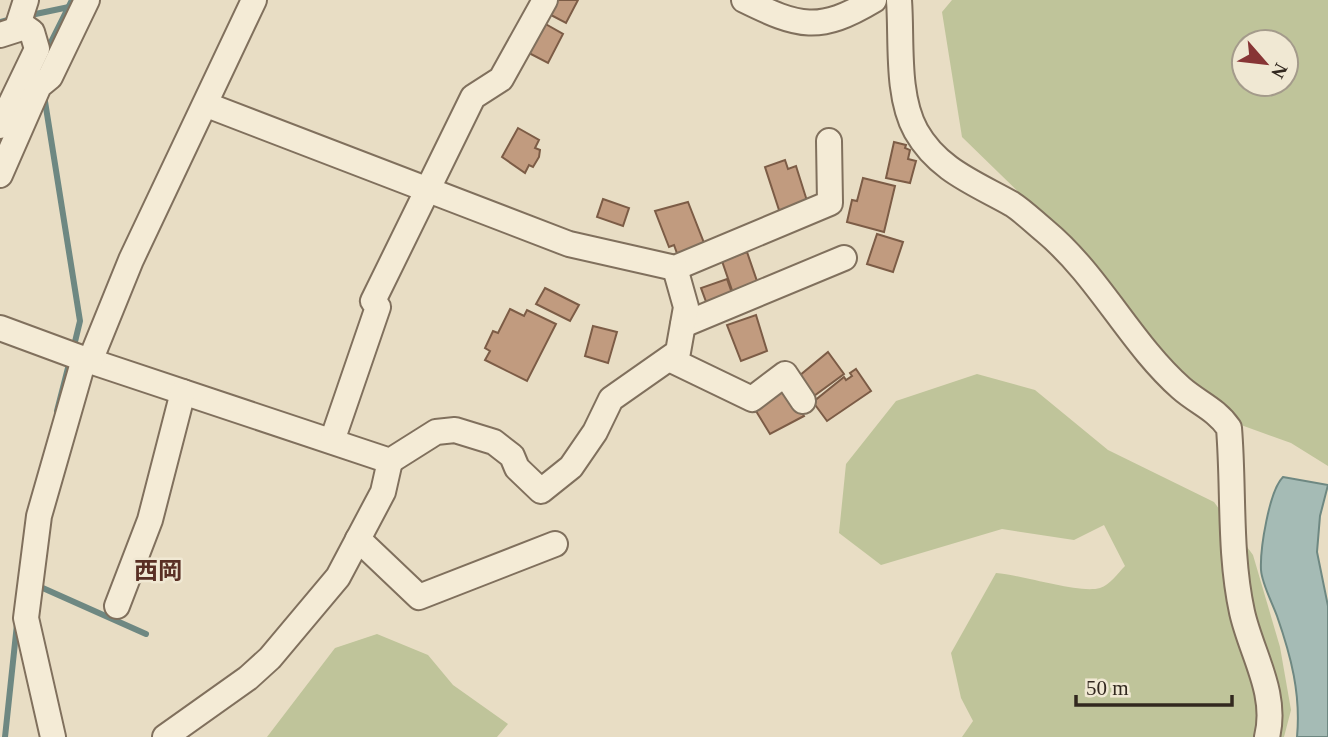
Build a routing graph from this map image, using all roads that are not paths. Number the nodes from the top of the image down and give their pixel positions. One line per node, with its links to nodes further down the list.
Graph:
1 (87, 0): 8 (street)
2 (254, 0): 9 (street)
3 (545, 0): 13 (street)
4 (744, 0): 5 (street)
5 (874, 0)
6 (899, 0): 29 (street)
7 (17, 19): 8 (street)
8 (48, 54): 10 (street); 12 (street)
9 (207, 104): 13 (street); 18 (street)
10 (0, 126)
11 (829, 141): 15 (street)
12 (0, 176)
13 (426, 189): 15 (street); 22 (street)
14 (844, 258): 16 (street)
15 (675, 268): 16 (street)
16 (683, 325): 19 (street)
17 (0, 328): 18 (street)
18 (79, 357): 20 (street); 27 (street)
19 (669, 359): 21 (street); 23 (street)
20 (183, 392): 22 (street); 26 (street)
21 (803, 401)
22 (332, 441): 23 (street)
23 (390, 461): 24 (street)
24 (358, 539): 25 (street); 28 (street)
25 (555, 544)
26 (117, 606)
27 (53, 737)
28 (165, 737)
29 (1268, 737)

